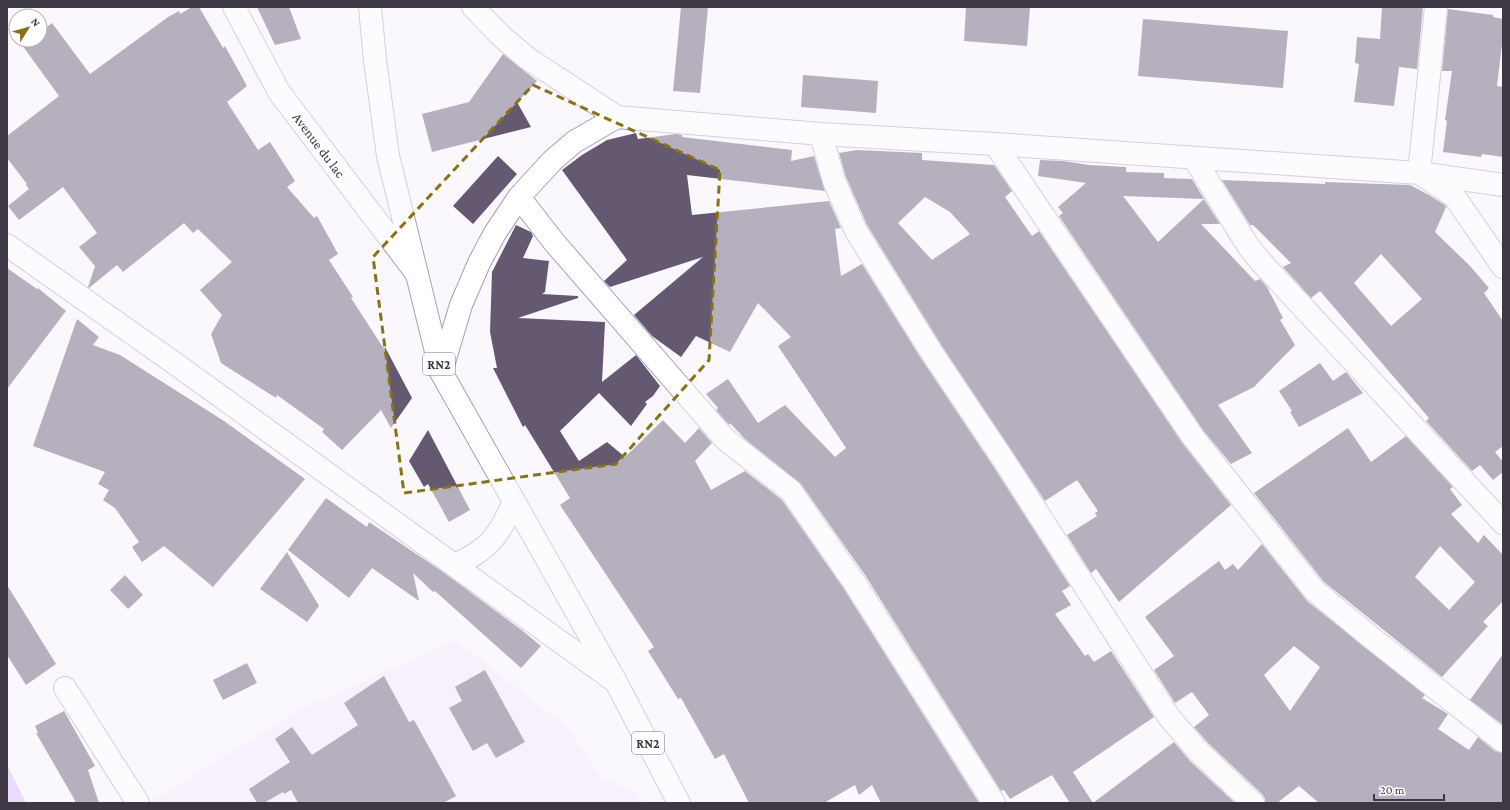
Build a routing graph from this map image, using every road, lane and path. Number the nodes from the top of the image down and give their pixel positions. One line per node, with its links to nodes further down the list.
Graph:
1 (234, 7): 14 (main road, Avenue du lac)
2 (370, 7): 14 (main road, RN2)
3 (473, 7): 5 (main road)
4 (1436, 7): 9 (main road)
5 (617, 116): 6 (main road); 11 (main road)
6 (821, 134): 7 (main road); 25 (main road)
7 (995, 144): 8 (main road); 21 (main road)
8 (1194, 158): 9 (main road); 17 (main road)
9 (1419, 173): 10 (main road); 13 (main road)
10 (1503, 185)
11 (519, 197): 15 (main road); 24 (main road)
12 (7, 245): 18 (main road)
13 (1503, 267)
14 (417, 274): 15 (main road, RN2)
15 (441, 372): 16 (main road, RN2)
16 (514, 501): 18 (main road); 19 (main road, RN2)
17 (1503, 523)
18 (454, 565): 19 (main road)
19 (616, 682): 23 (main road, RN2)
20 (65, 688): 22 (main road)
21 (1503, 741)
22 (138, 803)
23 (679, 803)
24 (994, 803)
25 (1253, 803)

